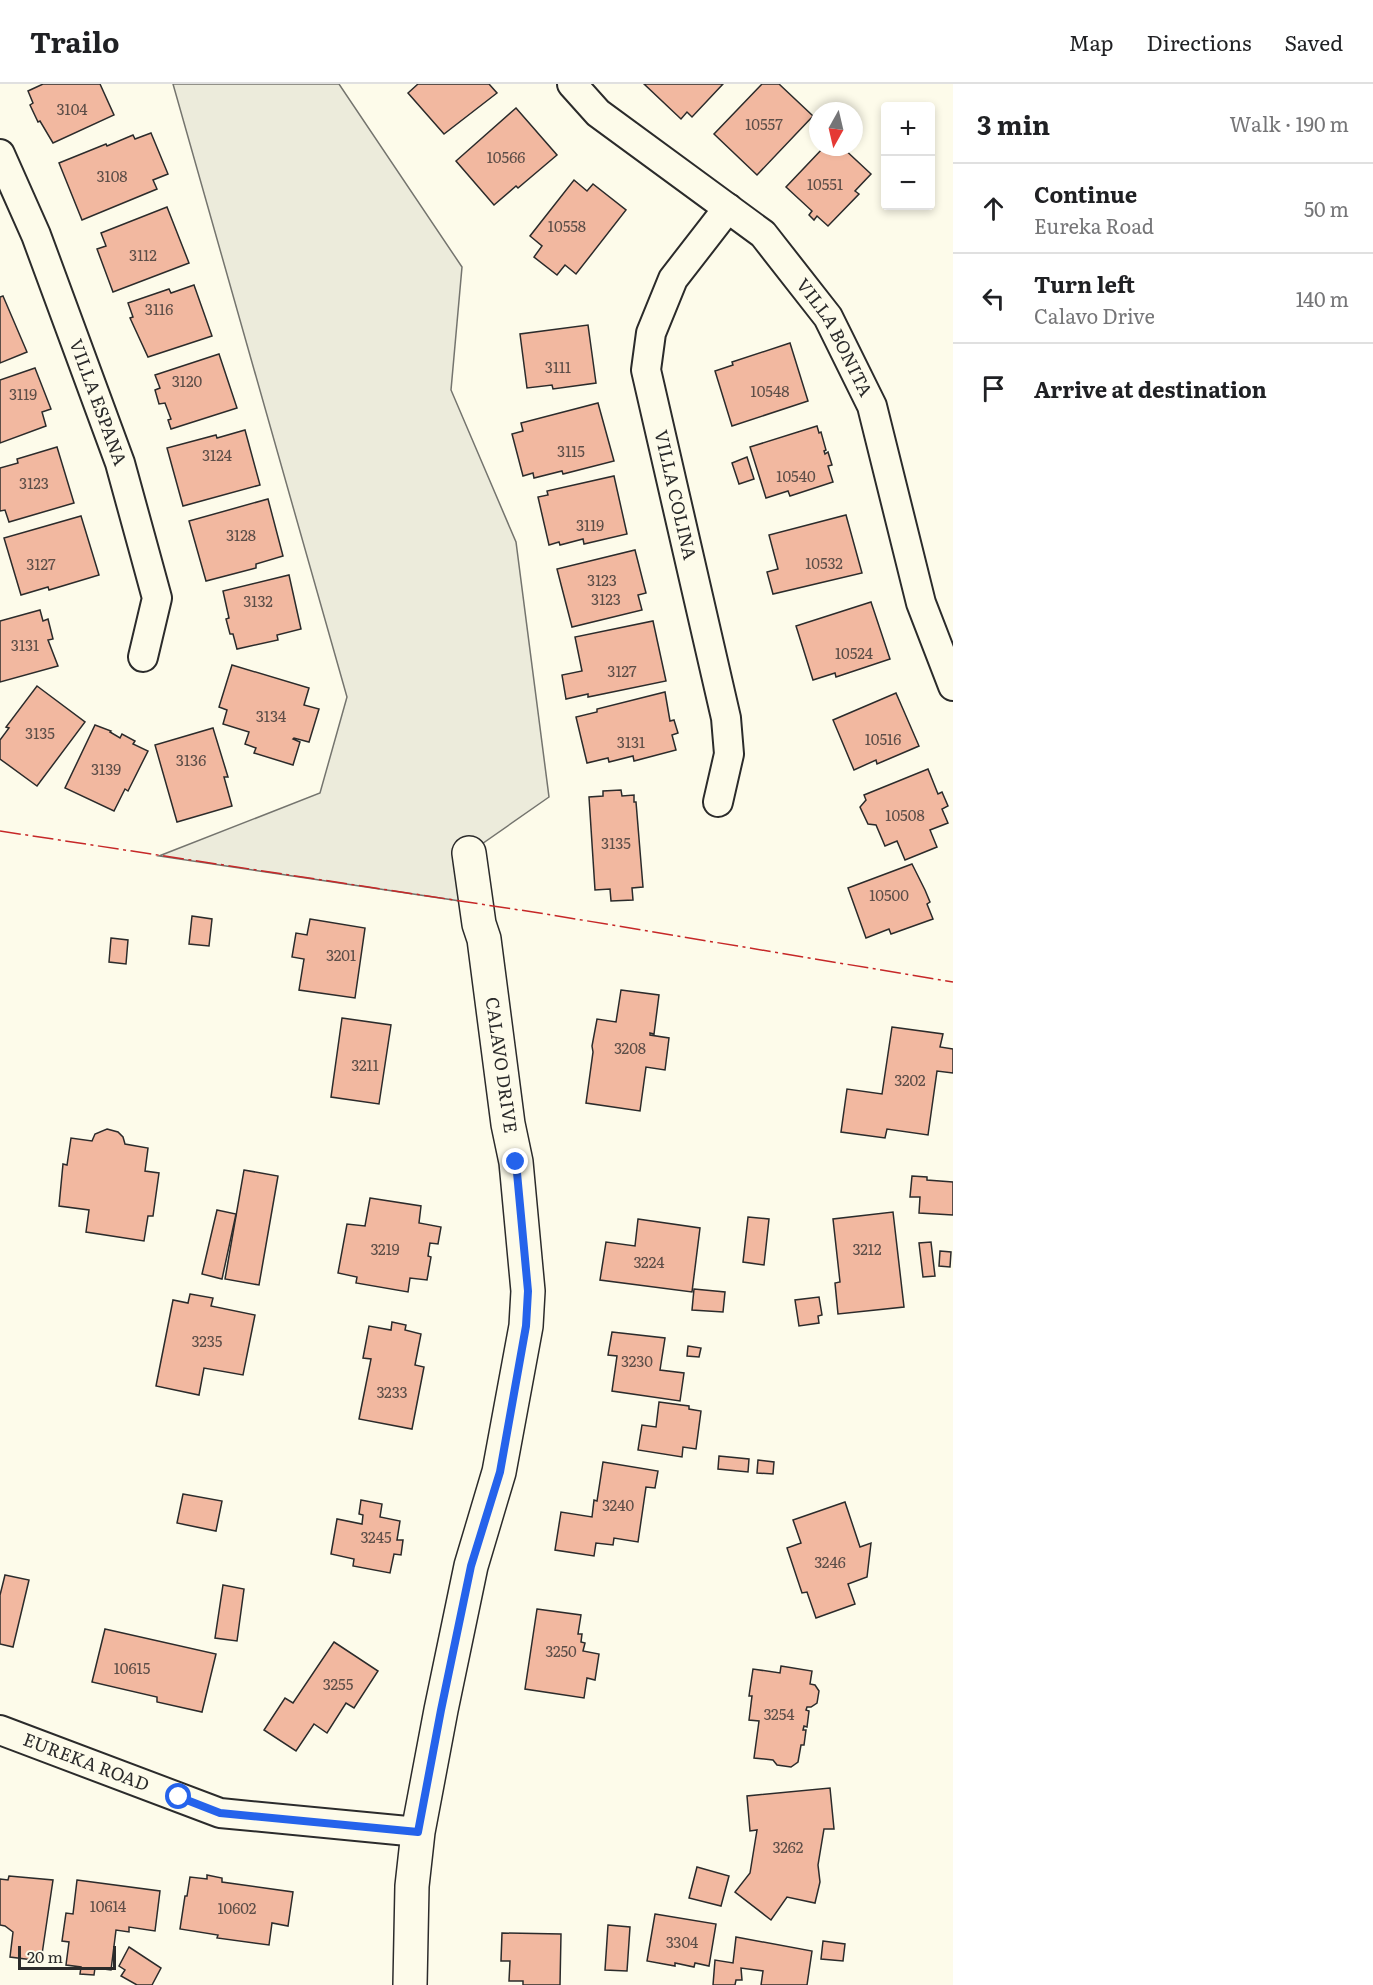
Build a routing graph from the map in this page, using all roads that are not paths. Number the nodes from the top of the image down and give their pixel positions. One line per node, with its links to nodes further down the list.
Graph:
1 (572, 84): 3 (street, VILLA BONITA)
2 (0, 154): 4 (street, VILLA ESPANA)
3 (728, 208): 5 (street, VILLA BONITA); 6 (street, VILLA COLINA)
4 (143, 657)
5 (953, 686)
6 (718, 802)
7 (469, 853): 9 (street, CALAVO DRIVE)
8 (0, 1730): 9 (street, EUREKA ROAD)
9 (418, 1832): 10 (street, CALAVO DRIVE)
10 (410, 1985)

